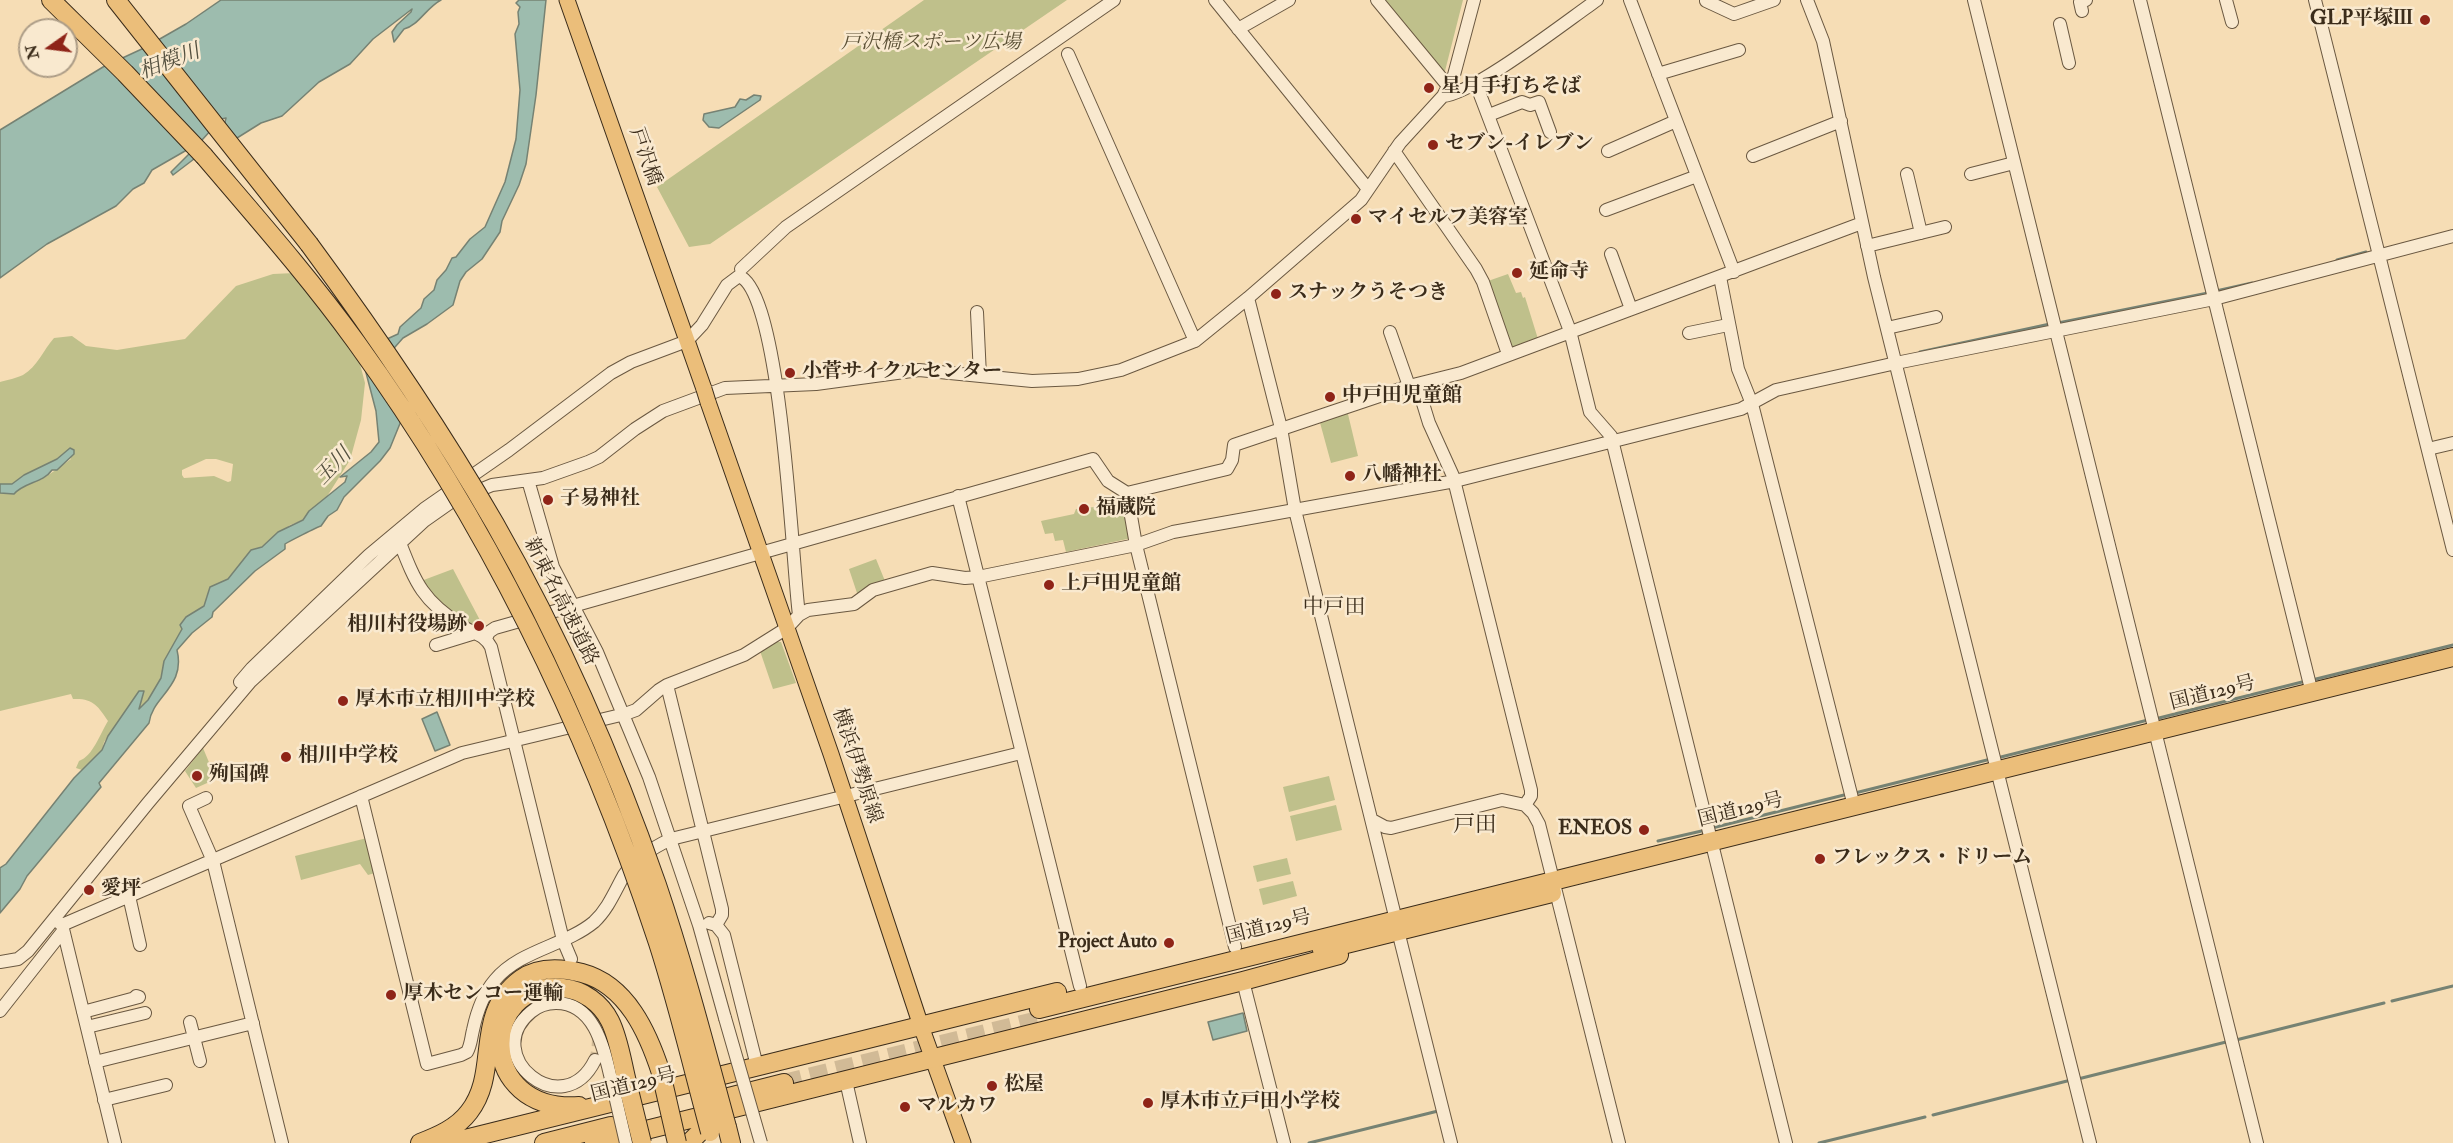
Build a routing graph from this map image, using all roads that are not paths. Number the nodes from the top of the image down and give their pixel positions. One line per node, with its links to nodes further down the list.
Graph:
1 (51, 0): 146 (highway, 新東名高速道路, bridge)
2 (116, 0): 146 (highway, 新東名高速道路, bridge)
3 (567, 0): 61 (main road, 戸沢橋)
4 (1114, 0): 47 (street)
5 (1215, 0): 20 (street)
6 (1290, 0): 20 (street)
7 (1377, 0): 26 (street)
8 (1474, 0): 26 (street)
9 (1597, 0): 25 (street)
10 (1630, 0): 24 (street)
11 (1774, 0): 17 (street)
12 (1807, 0): 29 (street)
13 (1974, 0): 34 (street)
14 (2140, 0): 51 (street)
15 (2226, 0): 18 (street)
16 (2315, 0): 45 (street)
17 (1706, 1)
18 (2232, 22)
19 (2060, 24): 23 (street)
20 (1238, 29): 38 (street)
21 (1739, 50): 24 (street)
22 (1068, 54): 62 (street)
23 (2069, 63)
24 (1658, 74): 28 (street)
25 (1476, 84): 26 (street); 27 (street)
26 (1446, 91): 31 (street)
27 (1489, 115): 30 (street); 58 (street)
28 (1676, 121): 32 (street); 36 (street)
29 (1841, 121): 33 (street); 40 (street)
30 (1550, 132)
31 (1394, 151): 38 (street); 63 (street)
32 (1608, 152)
33 (1753, 156)
34 (2014, 163): 35 (street); 57 (street)
35 (1978, 175)
36 (1696, 176): 39 (street); 48 (street)
37 (1905, 180): 42 (street)
38 (1368, 189): 50 (street)
39 (1613, 210)
40 (1862, 223): 44 (street); 48 (street)
41 (1945, 227): 42 (street)
42 (1921, 233): 44 (street)
43 (2453, 236): 45 (street)
44 (1867, 246): 56 (street)
45 (2379, 255): 51 (street); 73 (street)
46 (1610, 259): 52 (street)
47 (740, 272): 61 (street); 67 (street)
48 (1734, 272): 49 (street)
49 (1720, 277): 52 (street); 55 (street)
50 (1248, 298): 62 (street); 70 (street)
51 (2214, 299): 57 (street); 93 (street)
52 (1631, 309): 58 (street)
53 (977, 312): 65 (street)
54 (1935, 316): 56 (street)
55 (1728, 325): 60 (street); 69 (street)
56 (1887, 328): 64 (street)
57 (2055, 330): 64 (street); 96 (street)
58 (1570, 331): 63 (street); 71 (street)
59 (1390, 332): 66 (street)
60 (1689, 333)
61 (684, 334): 68 (street); 84 (main road, 横浜伊勢原線)
62 (1195, 341): 65 (street)
63 (1508, 354): 66 (street)
64 (1896, 363): 69 (street); 99 (street)
65 (980, 376): 67 (street)
66 (1413, 385): 70 (street); 75 (street)
67 (777, 387): 74 (street); 81 (street)
68 (578, 399): 76 (street); 100 (street)
69 (1752, 404): 71 (street); 104 (street)
70 (1281, 428): 77 (street); 79 (street)
71 (1612, 441): 75 (street); 108 (street)
72 (2453, 443): 73 (street)
73 (2428, 449): 83 (street)
74 (528, 480): 76 (street); 86 (street)
75 (1455, 481): 79 (street); 105 (street)
76 (492, 485): 80 (street)
77 (1126, 493): 78 (street); 82 (street)
78 (958, 496): 81 (street); 85 (street)
79 (1296, 510): 82 (street); 106 (street)
80 (400, 543): 89 (street); 100 (street)
81 (793, 543): 84 (street); 87 (street)
82 (1136, 545): 85 (street); 121 (street)
83 (2453, 550)
84 (761, 553): 86 (street); 88 (main road, 横浜伊勢原線)
85 (978, 577): 87 (street); 98 (street)
86 (573, 606): 89 (street); 95 (street)
87 (799, 615): 88 (street)
88 (787, 628): 94 (street); 102 (main road, 横浜伊勢原線)
89 (480, 635): 90 (street); 97 (street)
90 (436, 645)
91 (2453, 657): 93 (highway, 国道129号)
92 (2453, 669): 96 (highway, 国道129号)
93 (2310, 684): 96 (highway, 国道129号)
94 (667, 685): 95 (street); 107 (street)
95 (625, 714): 97 (street); 109 (street)
96 (2154, 728): 99 (highway, 国道129号); 166 (street)
97 (514, 740): 101 (street); 119 (street)
98 (1021, 753): 102 (street); 125 (street)
99 (1996, 767): 104 (highway, 国道129号); 108 (highway, 国道129号); 165 (street)
100 (168, 778): 115 (street)
101 (361, 796): 110 (street); 119 (street)
102 (844, 797): 107 (street); 133 (main road, 横浜伊勢原線)
103 (206, 798): 110 (street)
104 (1852, 798): 108 (highway, 国道129号)
105 (1525, 806): 106 (street); 111 (street)
106 (1372, 820): 114 (street)
107 (703, 832): 109 (street); 117 (street)
108 (1710, 838): 111 (highway, 国道129号); 164 (street)
109 (671, 839): 116 (street); 119 (street)
110 (213, 861): 112 (street); 132 (street)
111 (1555, 886): 113 (highway, 国道129号); 163 (street)
112 (129, 896): 115 (street); 120 (street)
113 (1467, 908): 114 (highway); 118 (highway); 130 (highway, 国道129号)
114 (1394, 912): 121 (highway)
115 (60, 925): 123 (street); 127 (street); 128 (street)
116 (699, 925): 117 (street); 158 (street, bridge)
117 (716, 925): 140 (street)
118 (1400, 939): 124 (highway); 162 (street)
119 (563, 940): 122 (street)
120 (140, 945)
121 (1235, 947): 125 (highway)
122 (571, 959)
123 (0, 962)
124 (1243, 981): 136 (highway); 161 (street)
125 (1080, 986): 133 (highway)
126 (136, 996): 128 (street)
127 (0, 1011)
128 (83, 1012): 134 (street)
129 (145, 1013): 134 (street)
130 (1041, 1014)
131 (190, 1022): 135 (street)
132 (253, 1023): 135 (street); 148 (street)
133 (921, 1026): 136 (main road, 横浜伊勢原線); 140 (highway)
134 (87, 1027): 139 (street)
135 (194, 1038): 137 (street); 139 (street)
136 (933, 1059): 141 (highway); 160 (main road, 横浜伊勢原線)
137 (200, 1060)
138 (595, 1060): 143 (street)
139 (95, 1062): 144 (street)
140 (757, 1066): 143 (highway)
141 (846, 1081): 145 (highway); 159 (street)
142 (166, 1085): 144 (street)
143 (623, 1090): 143 (highway); 150 (highway); 154 (street, bridge); 155 (highway, bridge)
144 (104, 1100): 147 (street)
145 (766, 1101): 153 (highway); 157 (highway)
146 (721, 1139)
147 (115, 1143)
148 (282, 1143)
149 (420, 1143): 156 (highway, bridge)
150 (449, 1143)
151 (497, 1143): 152 (highway, 国道129号)
152 (544, 1143)
153 (594, 1143)
154 (626, 1143)
155 (642, 1143)
156 (677, 1143)
157 (689, 1143)
158 (761, 1143)
159 (860, 1143)
160 (963, 1143)
161 (1284, 1143)
162 (1451, 1143)
163 (1619, 1143)
164 (1786, 1143)
165 (2090, 1143)
166 (2257, 1143)

